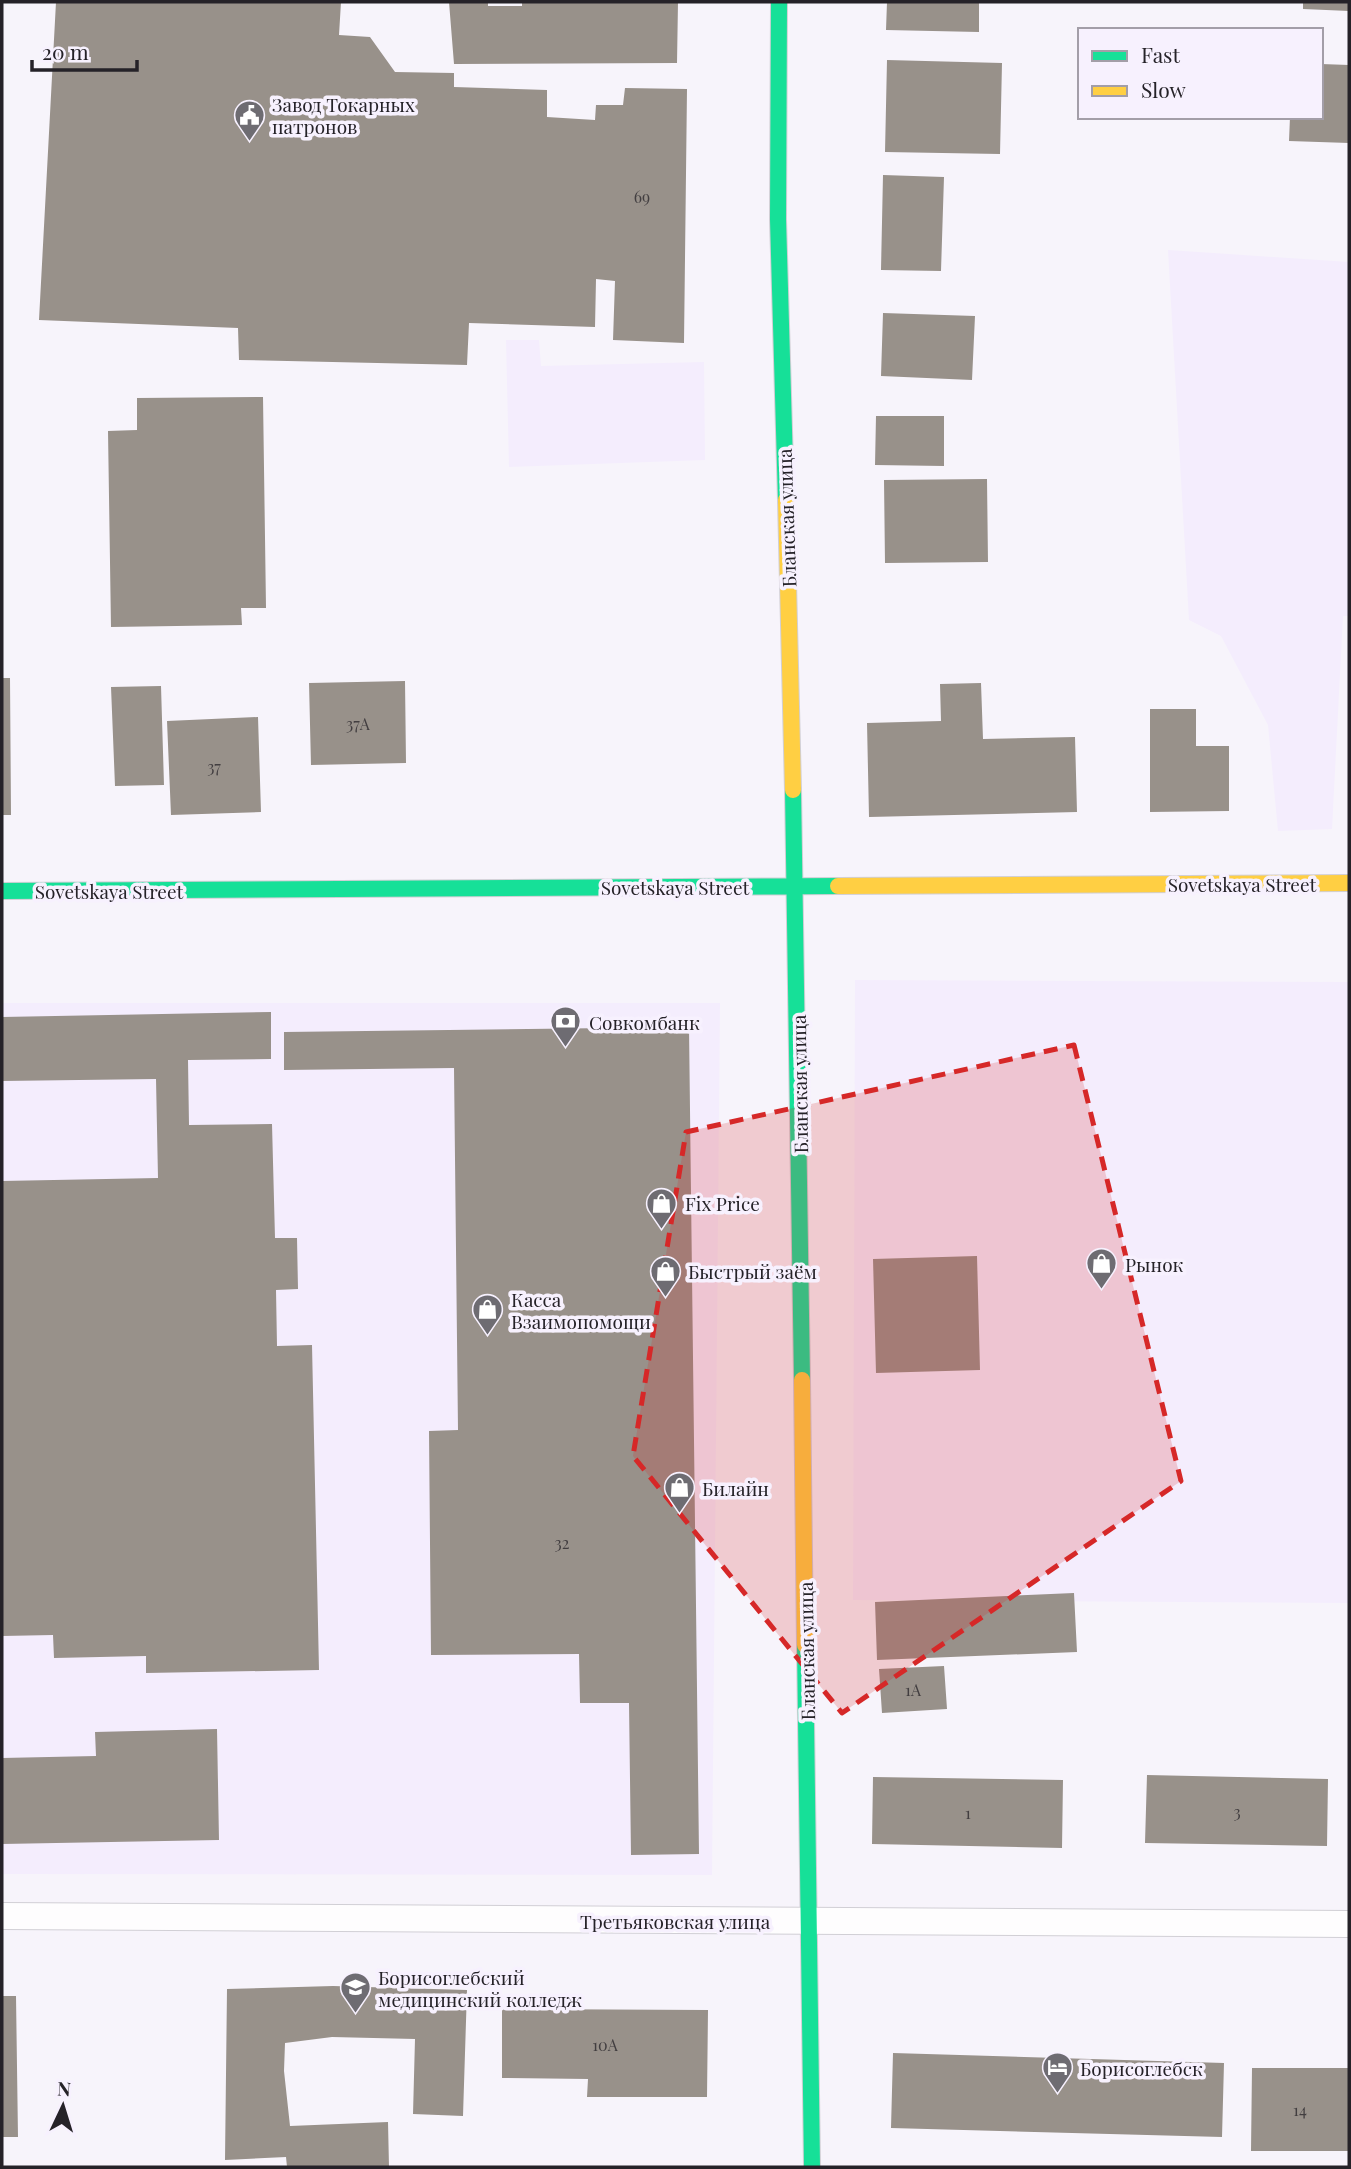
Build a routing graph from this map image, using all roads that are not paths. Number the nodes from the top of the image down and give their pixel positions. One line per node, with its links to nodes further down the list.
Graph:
1 (779, 2): 3 (street, Бланская улица)
2 (1349, 883): 3 (street, Sovetskaya Street)
3 (796, 886): 4 (street, Sovetskaya Street); 6 (street, Бланская улица)
4 (2, 891)
5 (2, 1916): 6 (street, Третьяковская улица)
6 (810, 1922): 7 (street, Третьяковская улица); 8 (street, Бланская улица)
7 (1349, 1924)
8 (812, 2167)

